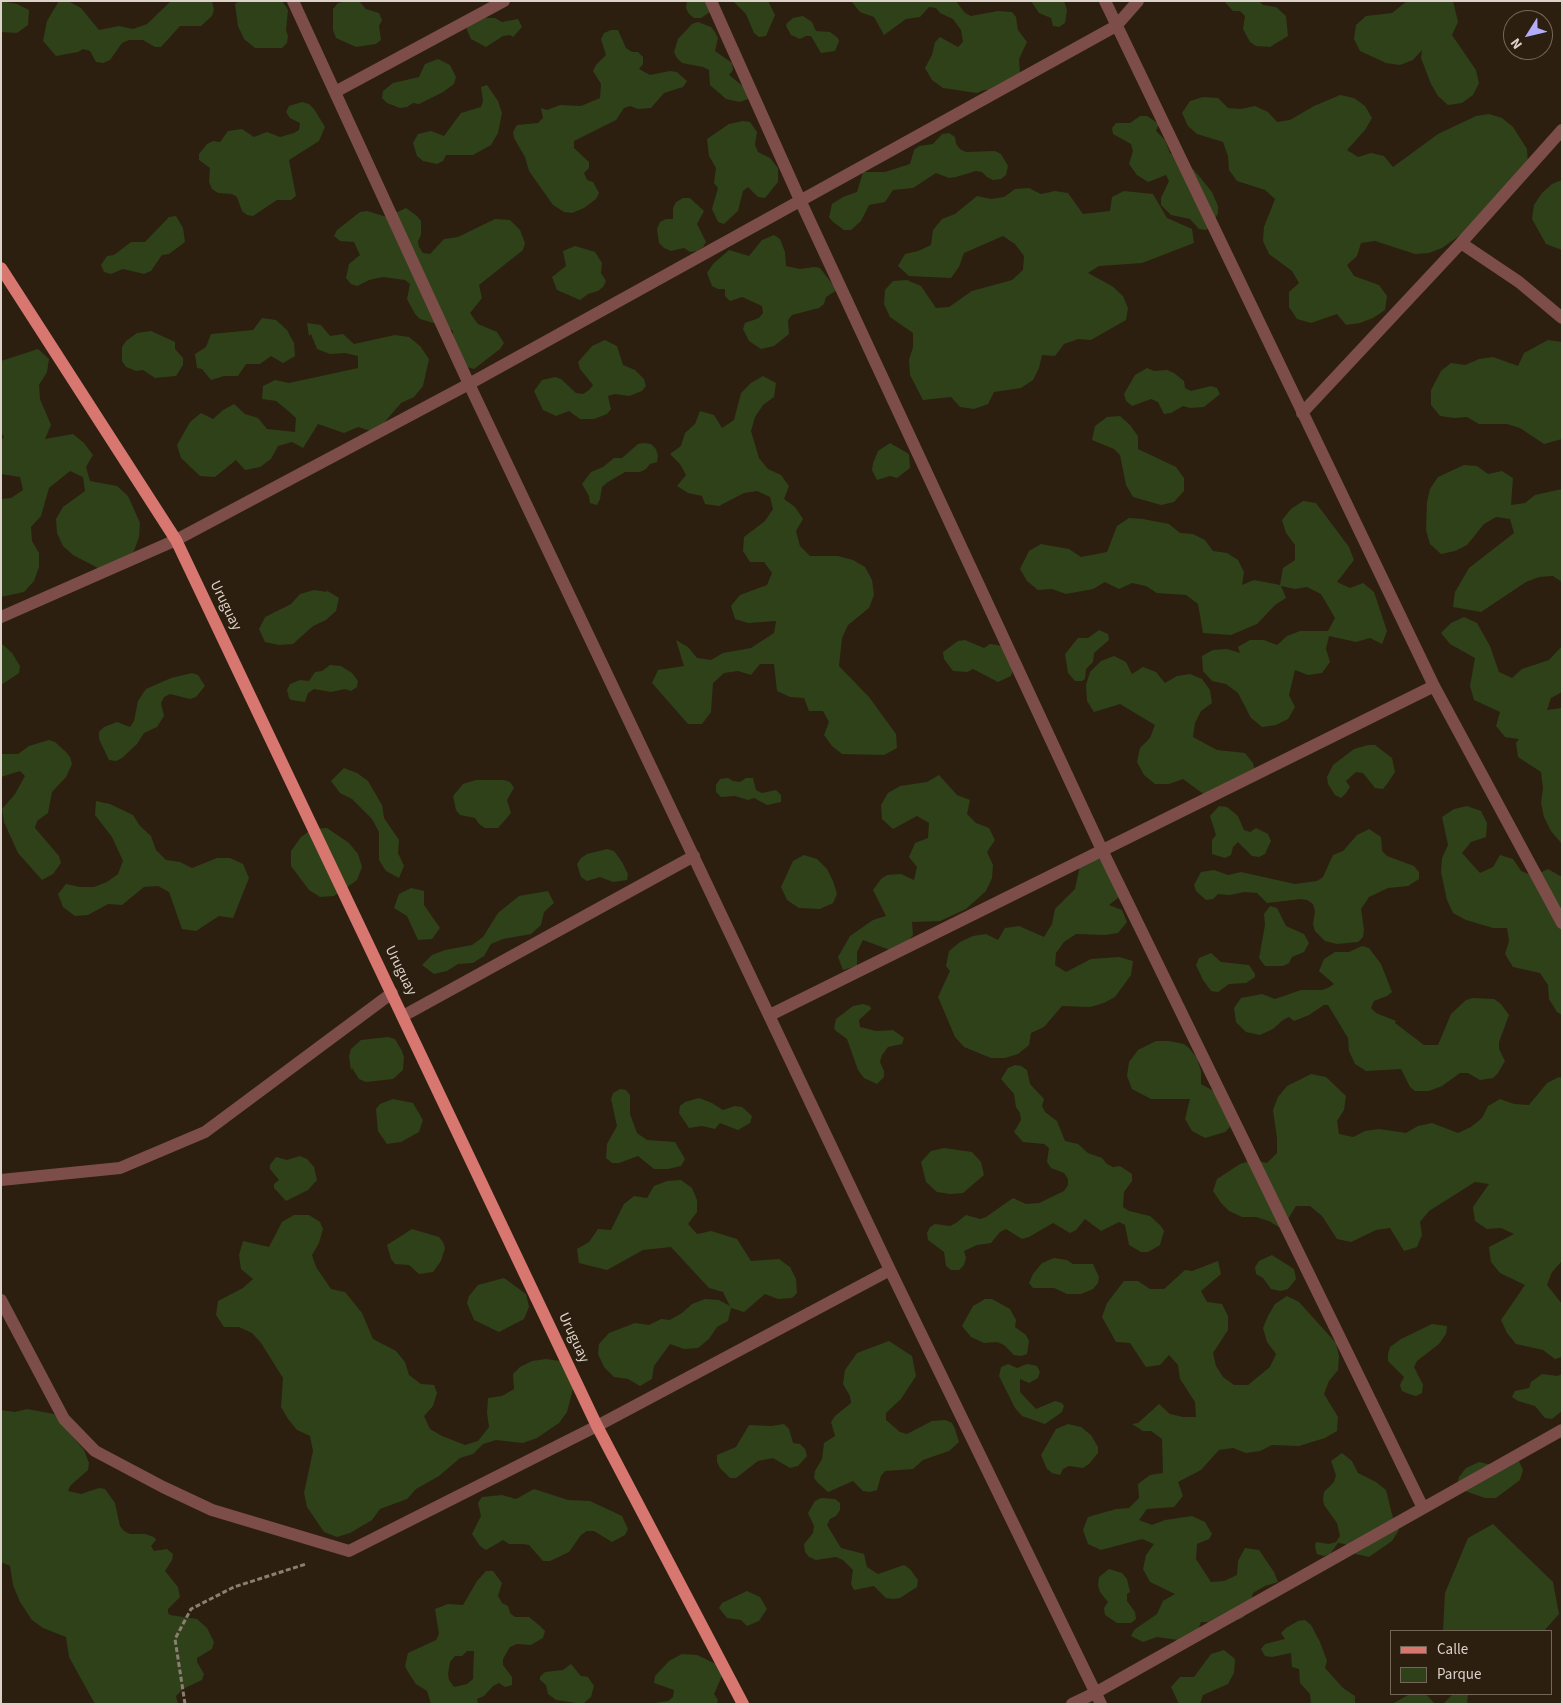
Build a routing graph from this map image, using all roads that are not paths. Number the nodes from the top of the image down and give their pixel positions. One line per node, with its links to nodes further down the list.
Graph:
1 (293, 1): 7 (street)
2 (504, 1): 7 (street)
3 (710, 1): 9 (street)
4 (1105, 1): 6 (street)
5 (1138, 1): 6 (street)
6 (1116, 26): 9 (street); 14 (street)
7 (335, 92): 13 (street)
8 (1562, 130): 10 (street)
9 (800, 200): 13 (street); 18 (street)
10 (1461, 243): 12 (street); 14 (street)
11 (1, 268): 15 (main road, Uruguay)
12 (1562, 318)
13 (469, 384): 15 (street); 19 (street)
14 (1302, 413): 17 (street)
15 (176, 540): 16 (street); 21 (main road, Uruguay)
16 (1, 617)
17 (1434, 686): 18 (street); 20 (street)
18 (1102, 850): 23 (street); 29 (street)
19 (694, 856): 22 (street); 23 (street)
20 (1562, 923)
21 (392, 993): 22 (main road, Uruguay); 24 (street)
22 (403, 1016): 27 (main road, Uruguay)
23 (770, 1016): 25 (street)
24 (1, 1180)
25 (890, 1270): 27 (street); 30 (street)
26 (1, 1300): 27 (street)
27 (597, 1426): 31 (main road, Uruguay)
28 (1562, 1430): 29 (street)
29 (1423, 1508): 30 (street)
30 (1098, 1698): 32 (street)
31 (743, 1704)
32 (1072, 1704)

